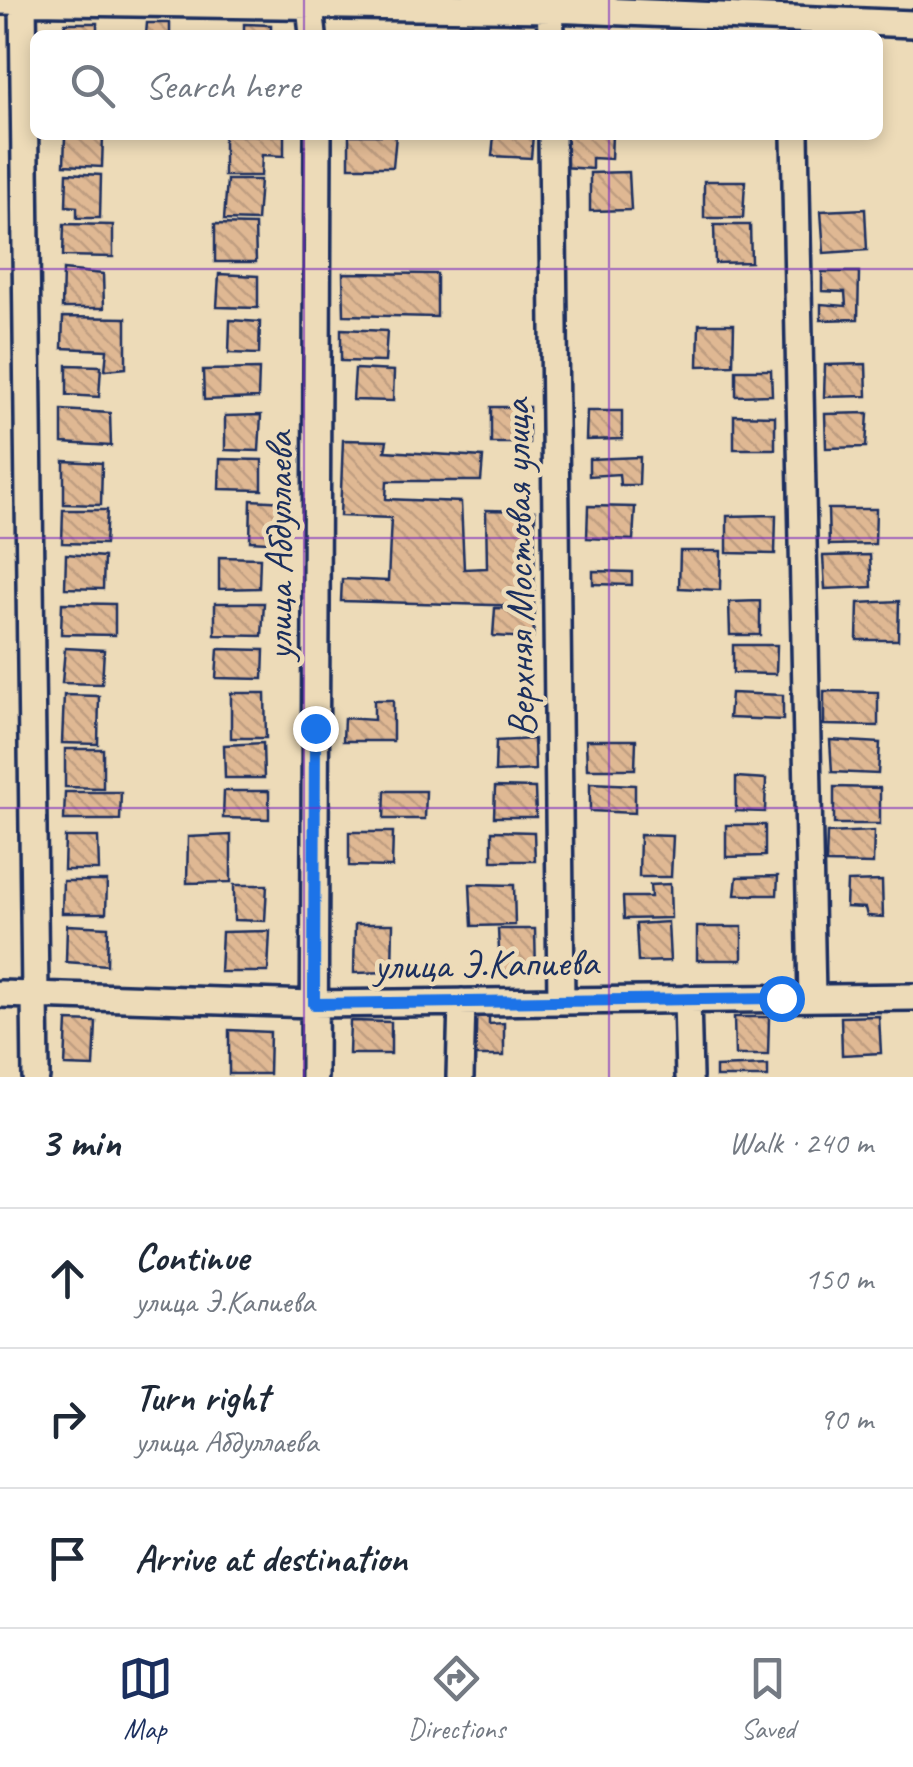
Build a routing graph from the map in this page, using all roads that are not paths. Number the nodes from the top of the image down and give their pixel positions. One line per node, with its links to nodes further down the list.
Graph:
1 (0, 0): 2 (street)
2 (23, 0): 3 (street); 14 (street)
3 (248, 1): 4 (street)
4 (310, 5): 6 (street); 9 (street)
5 (748, 8): 6 (street); 8 (street)
6 (550, 15)
7 (904, 16): 8 (street)
8 (793, 27)
9 (313, 30)
10 (318, 140): 20 (street, улица Абдуллаева)
11 (552, 140): 18 (street, Верхняя Мостовая улица)
12 (795, 140): 16 (street)
13 (0, 994): 14 (street, улица Э.Капиева)
14 (34, 997): 20 (street, улица Э.Капиева); 21 (street)
15 (913, 997): 16 (street, улица Э.Капиева)
16 (812, 998): 17 (street, улица Э.Капиева)
17 (687, 999): 18 (street, улица Э.Капиева); 24 (street)
18 (561, 1001): 19 (street, улица Э.Капиева)
19 (462, 1002): 20 (street, улица Э.Капиева); 23 (street)
20 (314, 1004): 22 (street, улица Абдуллаева)
21 (36, 1077)
22 (314, 1077)
23 (460, 1077)
24 (690, 1077)

